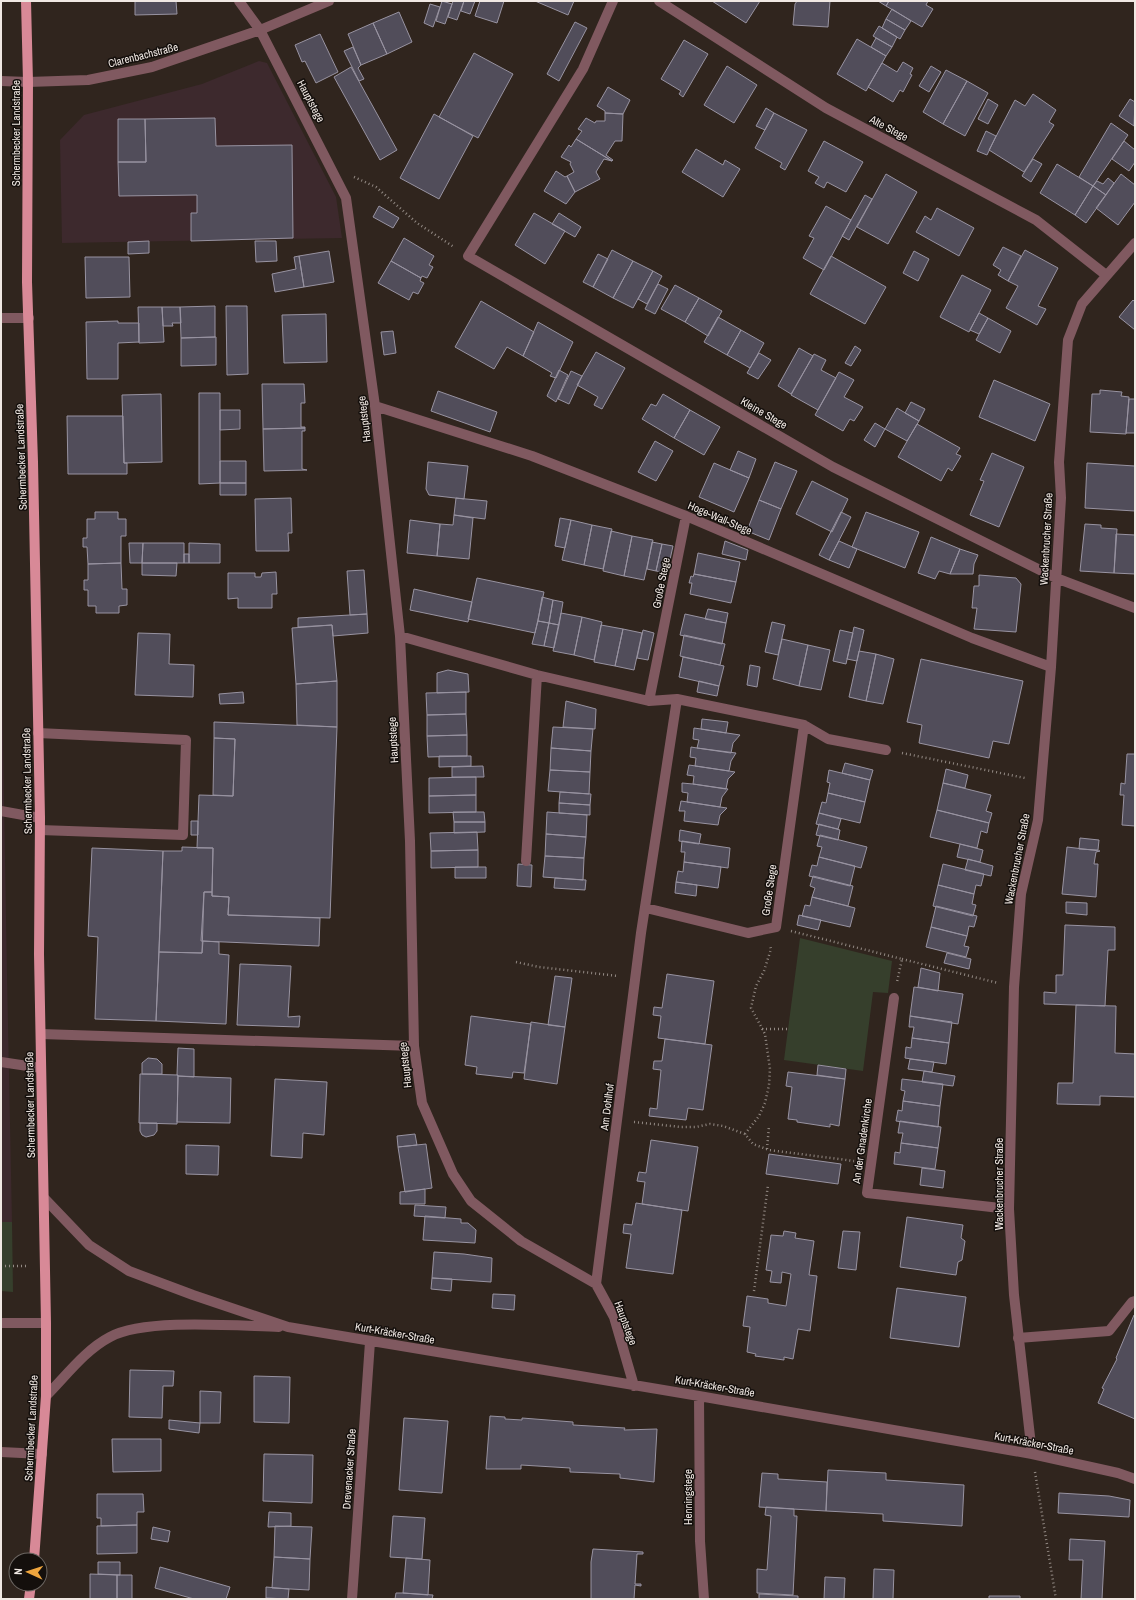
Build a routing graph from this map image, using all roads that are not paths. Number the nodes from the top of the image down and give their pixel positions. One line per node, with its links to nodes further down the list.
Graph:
1 (26, 1): 8 (main road, Schermbecker Landstraße)
2 (239, 1): 6 (street)
3 (329, 1): 6 (street, Clarenbachstraße)
4 (613, 1): 15 (street, Kleine Stege)
5 (659, 1): 10 (street, Alte Stege)
6 (260, 30): 8 (street, Clarenbachstraße); 13 (street, Hauptstege)
7 (1, 81): 8 (street, Clarenbachstraße)
8 (28, 82): 12 (main road, Schermbecker Landstraße)
9 (1135, 244): 10 (street, Wackenbrucher Straße)
10 (1106, 275): 15 (street, Wackenbrucher Straße)
11 (1, 318): 12 (street)
12 (29, 318): 23 (main road, Schermbecker Landstraße)
13 (375, 406): 14 (street, Hoge-Wall-Stege); 17 (street, Hauptstege)
14 (686, 516): 18 (street, Hoge-Wall-Stege); 21 (street, Große Stege)
15 (1056, 578): 16 (street, Kleine Stege); 18 (street, Wackenbrucher Straße)
16 (1135, 608)
17 (400, 636): 19 (street); 32 (street, Hauptstege)
18 (1051, 667): 36 (street, Wackenbrucher Straße)
19 (537, 675): 21 (street); 28 (street)
20 (677, 699): 21 (street); 22 (street); 29 (street)
21 (650, 701)
22 (804, 725): 24 (street); 29 (street, Große Stege)
23 (38, 733): 26 (main road, Schermbecker Landstraße); 27 (street)
24 (886, 750)
25 (1, 811): 26 (street)
26 (40, 818): 27 (main road, Schermbecker Landstraße)
27 (40, 830): 31 (main road, Schermbecker Landstraße)
28 (526, 861)
29 (646, 908): 37 (street, Am Dohlhof)
30 (894, 998): 36 (street, An der Gnadenkirche)
31 (41, 1034): 32 (street); 34 (main road, Schermbecker Landstraße)
32 (414, 1046): 37 (street, Hauptstege)
33 (1, 1062): 34 (street)
34 (41, 1068): 35 (main road, Schermbecker Landstraße)
35 (45, 1199): 40 (main road, Schermbecker Landstraße); 41 (street, Kurt-Kräcker-Straße)
36 (1009, 1209): 42 (street, Wackenbrucher Straße)
37 (596, 1284): 44 (street, Hauptstege)
38 (1135, 1301): 42 (street)
39 (1, 1323): 40 (street)
40 (46, 1323): 45 (main road, Schermbecker Landstraße)
41 (288, 1327): 43 (street, Kurt-Kräcker-Straße); 45 (street, Kurt-Kräcker-Straße)
42 (1018, 1338): 49 (street, Wackenbrucher Straße)
43 (370, 1342): 44 (street, Kurt-Kräcker-Straße); 52 (street, Drevenacker Straße)
44 (634, 1386): 46 (street, Kurt-Kräcker-Straße)
45 (46, 1396): 48 (main road, Schermbecker Landstraße)
46 (699, 1396): 49 (street, Kurt-Kräcker-Straße); 53 (street, Henningstege)
47 (1, 1452): 48 (street)
48 (42, 1454): 51 (main road, Schermbecker Landstraße)
49 (1032, 1454): 50 (street, Kurt-Kräcker-Straße)
50 (1135, 1478)
51 (35, 1552)
52 (352, 1599)
53 (704, 1599)

